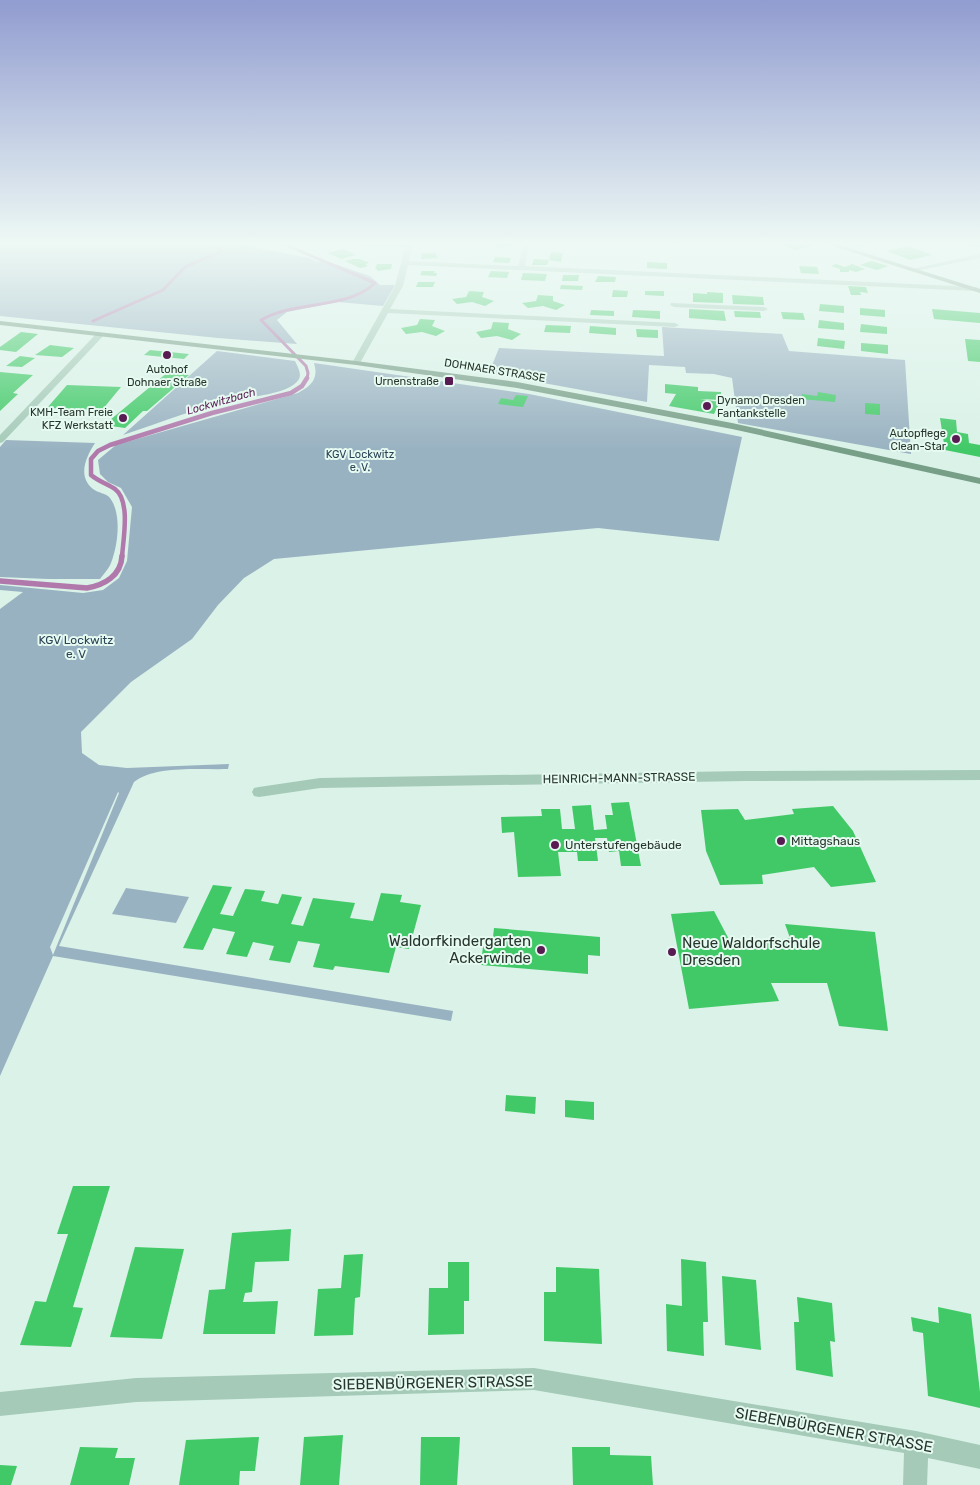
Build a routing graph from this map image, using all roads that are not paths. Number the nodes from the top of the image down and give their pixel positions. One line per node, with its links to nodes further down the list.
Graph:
1 (386, 311): 6 (street)
2 (392, 311): 4 (street)
3 (0, 323): 5 (main road, DOHNAER STRASSE)
4 (675, 325)
5 (100, 334): 6 (main road, DOHNAER STRASSE); 7 (street)
6 (356, 363): 8 (main road, DOHNAER STRASSE)
7 (0, 440)
8 (980, 481)
9 (980, 775): 10 (street, HEINRICH-MANN-STRASSE)
10 (260, 792)
11 (0, 1404): 12 (street, SIEBENBÜRGENER STRASSE)
12 (916, 1443): 13 (street, SIEBENBÜRGENER STRASSE); 14 (street)
13 (980, 1457)
14 (914, 1485)

